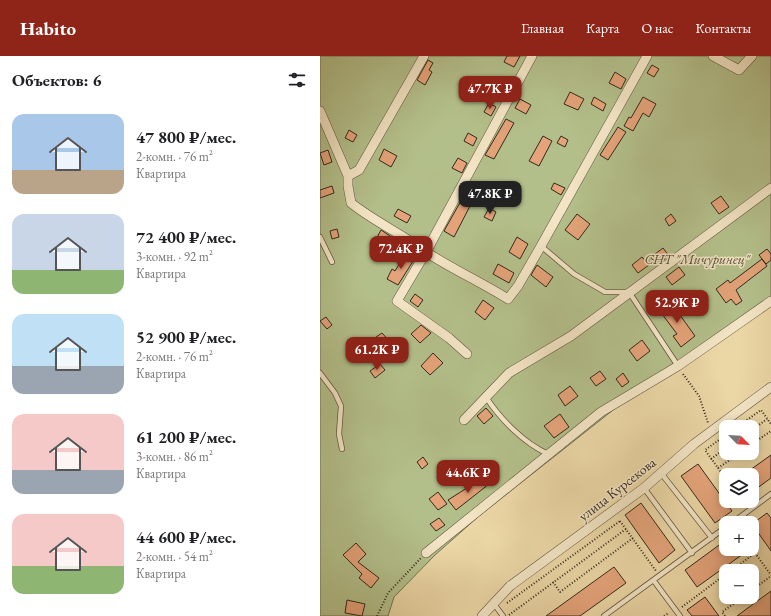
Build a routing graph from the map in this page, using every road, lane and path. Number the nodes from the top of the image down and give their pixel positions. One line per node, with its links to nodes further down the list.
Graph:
1 (424, 56): 7 (street)
2 (532, 56): 11 (street)
3 (647, 56): 10 (street)
4 (713, 56): 5 (street)
5 (752, 56)
6 (320, 111): 7 (street)
7 (348, 176): 11 (street)
8 (771, 188): 13 (street)
9 (320, 237): 12 (lane)
10 (542, 246): 11 (street); 13 (lane)
11 (426, 252): 15 (street)
12 (332, 262)
13 (629, 292): 16 (lane); 19 (street)
14 (771, 302): 16 (street)
15 (467, 354)
16 (678, 366): 25 (path); 31 (street)
17 (320, 373): 29 (lane)
18 (771, 387): 25 (street, улица Курсекова)
19 (486, 397): 21 (street); 31 (lane)
20 (767, 419): 22 (path); 23 (path); 24 (path)
21 (464, 420)
22 (747, 420)
23 (771, 424)
24 (759, 425)
25 (711, 431): 35 (street, улица Курсекова)
26 (771, 431): 27 (path)
27 (759, 439)
28 (719, 440): 32 (path)
29 (342, 449)
30 (719, 453): 32 (path)
31 (548, 454): 45 (street)
32 (711, 459): 34 (path)
33 (730, 460): 34 (path)
34 (718, 468)
35 (661, 473): 36 (street, улица Курсекова); 44 (lane)
36 (644, 488): 38 (street, улица Курсекова); 46 (lane)
37 (771, 494): 39 (lane)
38 (613, 511): 40 (path); 57 (street, улица Курсекова)
39 (741, 516)
40 (620, 520): 41 (path); 57 (path)
41 (626, 529): 43 (path); 54 (path)
42 (719, 532): 44 (lane)
43 (633, 538): 51 (path); 54 (path)
44 (712, 538): 46 (lane)
45 (426, 553): 59 (path)
46 (692, 553): 51 (lane)
47 (751, 556): 49 (path)
48 (757, 556): 50 (path)
49 (740, 564)
50 (771, 575): 55 (path)
51 (660, 576): 53 (lane)
52 (719, 579): 58 (path)
53 (654, 581): 58 (lane); 63 (lane)
54 (553, 582): 62 (path)
55 (759, 584)
56 (733, 604): 65 (path)
57 (496, 607): 60 (street, улица Курсекова); 61 (lane)
58 (676, 611): 64 (lane)
59 (377, 616)
60 (482, 616)
61 (503, 616)
62 (507, 616)
63 (604, 616)
64 (680, 616)
65 (725, 616)

